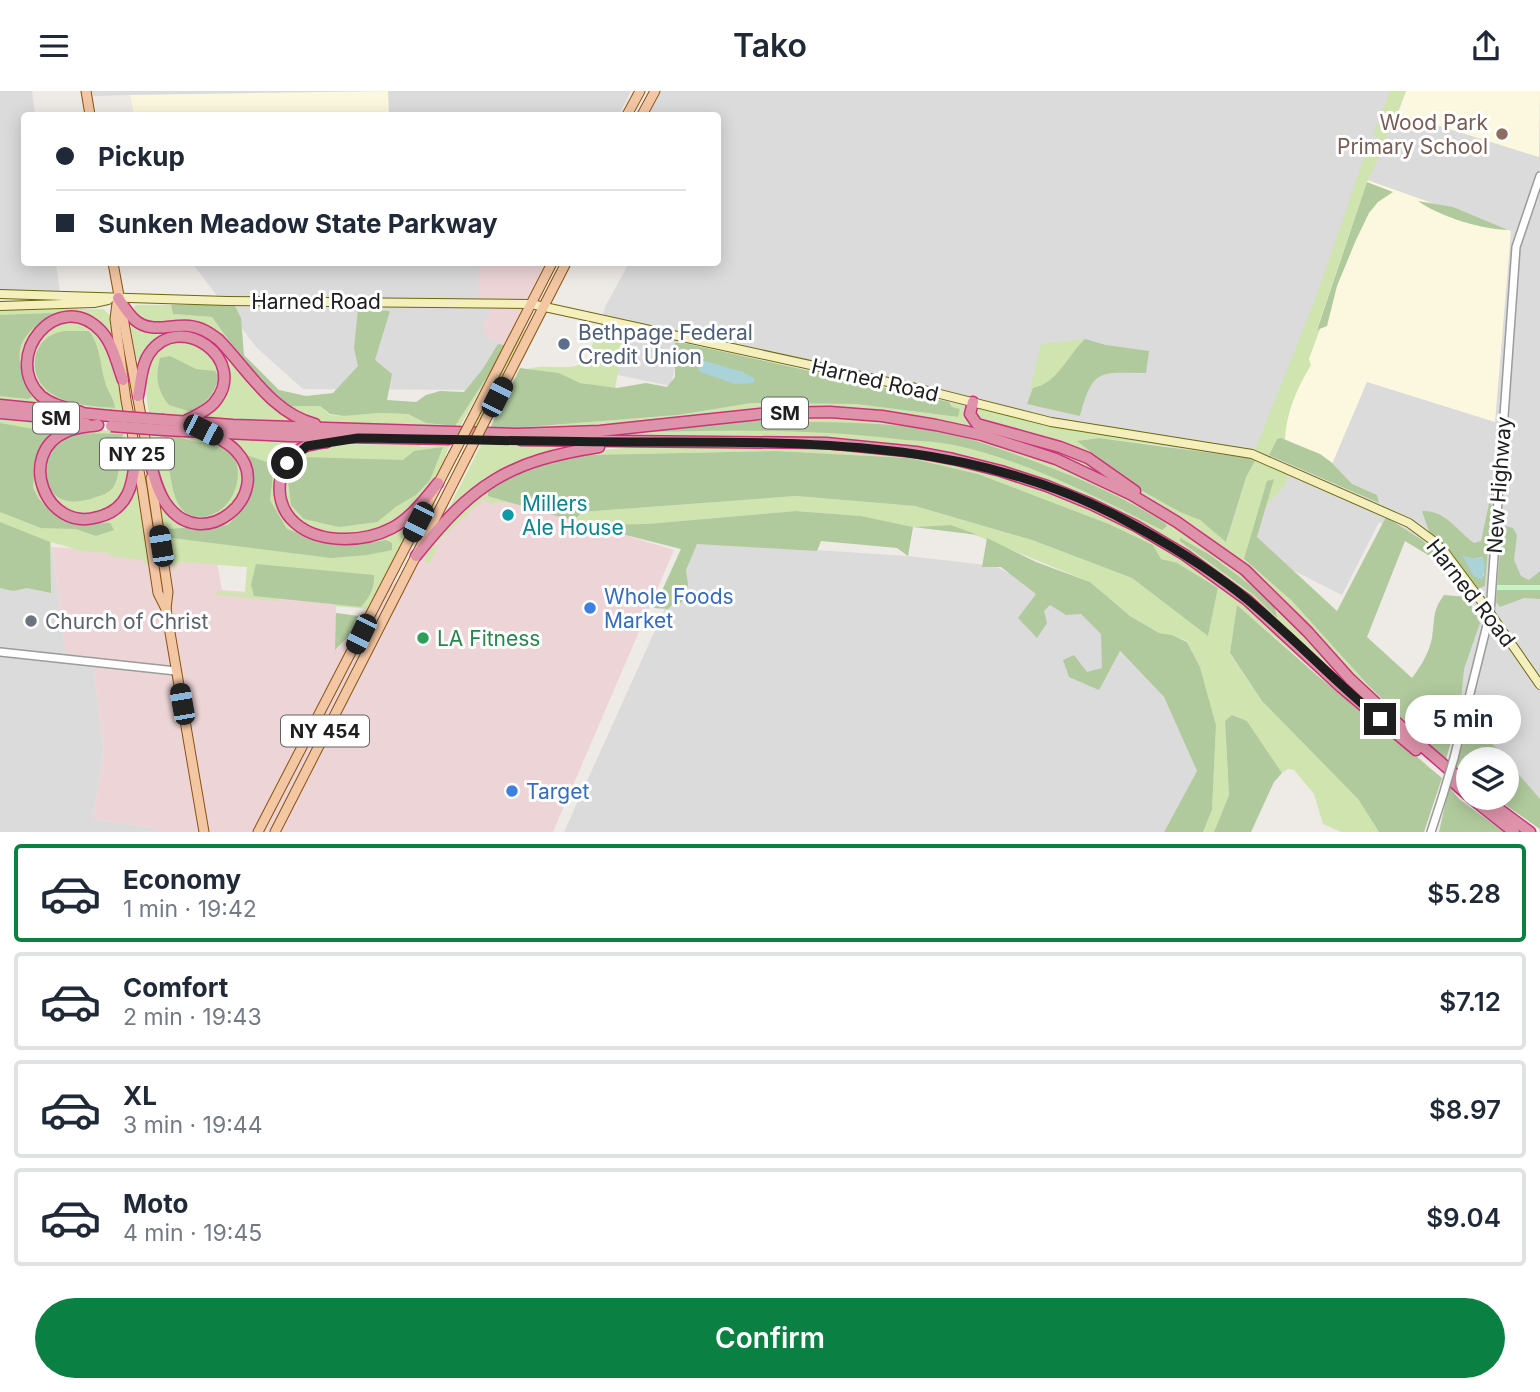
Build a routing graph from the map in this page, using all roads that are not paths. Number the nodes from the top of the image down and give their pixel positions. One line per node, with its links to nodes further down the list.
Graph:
1 (86, 91): 4 (main road)
2 (640, 91): 5 (main road)
3 (655, 91): 6 (main road)
4 (90, 112)
5 (629, 112)
6 (644, 112)
7 (1540, 176): 34 (street, New Highway)
8 (113, 266): 12 (main road, NY 25)
9 (550, 266): 13 (main road, NY 454)
10 (564, 266): 15 (main road, NY 454)
11 (0, 294): 12 (main road)
12 (118, 298): 13 (main road, Harned Road); 14 (main road); 16 (main road, NY 25); 17 (main road, NY 25); 26 (highway)
13 (531, 304): 15 (main road, Harned Road); 31 (main road, NY 454, bridge)
14 (0, 306)
15 (544, 306): 18 (main road, Harned Road); 33 (main road, NY 454, bridge)
16 (123, 380): 20 (highway); 30 (main road, NY 25)
17 (138, 396): 23 (highway); 30 (main road, NY 25)
18 (973, 402): 32 (highway); 34 (main road, Harned Road)
19 (0, 405): 20 (highway, SM)
20 (81, 412): 22 (highway, SM)
21 (0, 413): 24 (highway, SM)
22 (111, 421): 24 (highway, SM); 25 (highway, SM, bridge)
23 (185, 421): 25 (highway, SM); 26 (highway, SM)
24 (98, 425): 30 (highway)
25 (163, 425): 27 (highway, SM)
26 (331, 428): 32 (highway, SM)
27 (203, 430): 28 (highway, SM); 30 (highway)
28 (358, 438): 29 (highway, SM); 31 (highway)
29 (629, 442): 33 (highway); 39 (highway, SM)
30 (142, 451): 36 (main road, NY 25)
31 (438, 483): 43 (main road, NY 454)
32 (1165, 514): 38 (highway, SM)
33 (416, 556): 44 (main road, NY 454)
34 (1490, 613): 37 (main road, Harned Road); 45 (street, New Highway, bridge)
35 (0, 652): 36 (street)
36 (176, 671): 42 (main road, NY 25)
37 (1540, 685)
38 (1456, 776)
39 (1456, 785)
40 (1486, 810): 46 (highway, SM)
41 (1501, 810): 47 (highway)
42 (204, 832)
43 (258, 832)
44 (275, 832)
45 (1431, 832)
46 (1514, 832)
47 (1530, 832)

